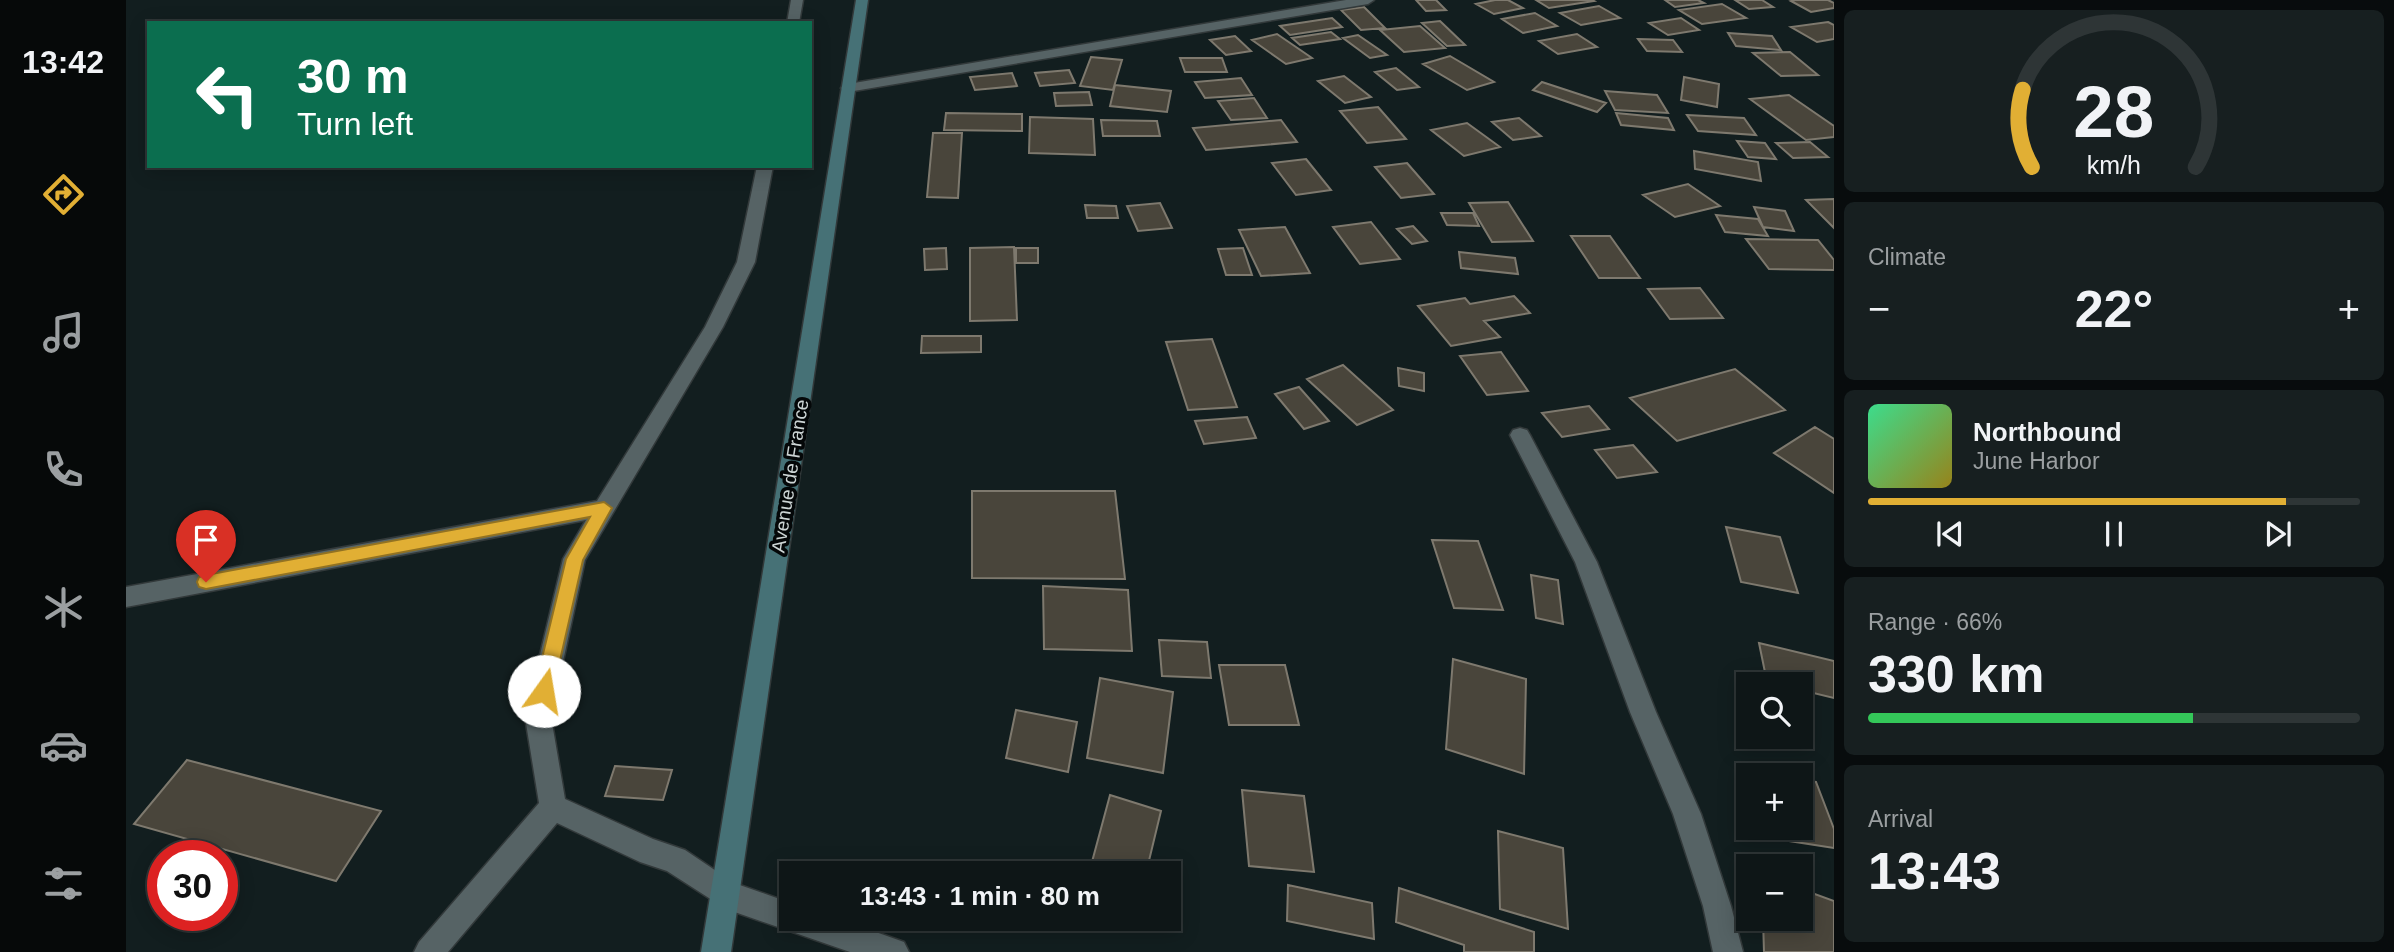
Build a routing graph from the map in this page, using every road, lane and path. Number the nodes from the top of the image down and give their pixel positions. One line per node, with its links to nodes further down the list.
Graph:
1 (797, 0): 4 (street)
2 (862, 0): 5 (main road, Avenue de France)
3 (1368, 0): 5 (street)
4 (793, 21)
5 (848, 88): 11 (main road, Avenue de France)
6 (765, 168): 8 (street)
7 (1520, 435): 17 (street)
8 (604, 508): 9 (street); 10 (street)
9 (126, 597)
10 (553, 807): 11 (street); 14 (street)
11 (726, 895): 12 (street); 15 (main road, Avenue de France)
12 (779, 913)
13 (832, 931): 16 (street)
14 (429, 952)
15 (716, 952)
16 (894, 952)
17 (1728, 952)

